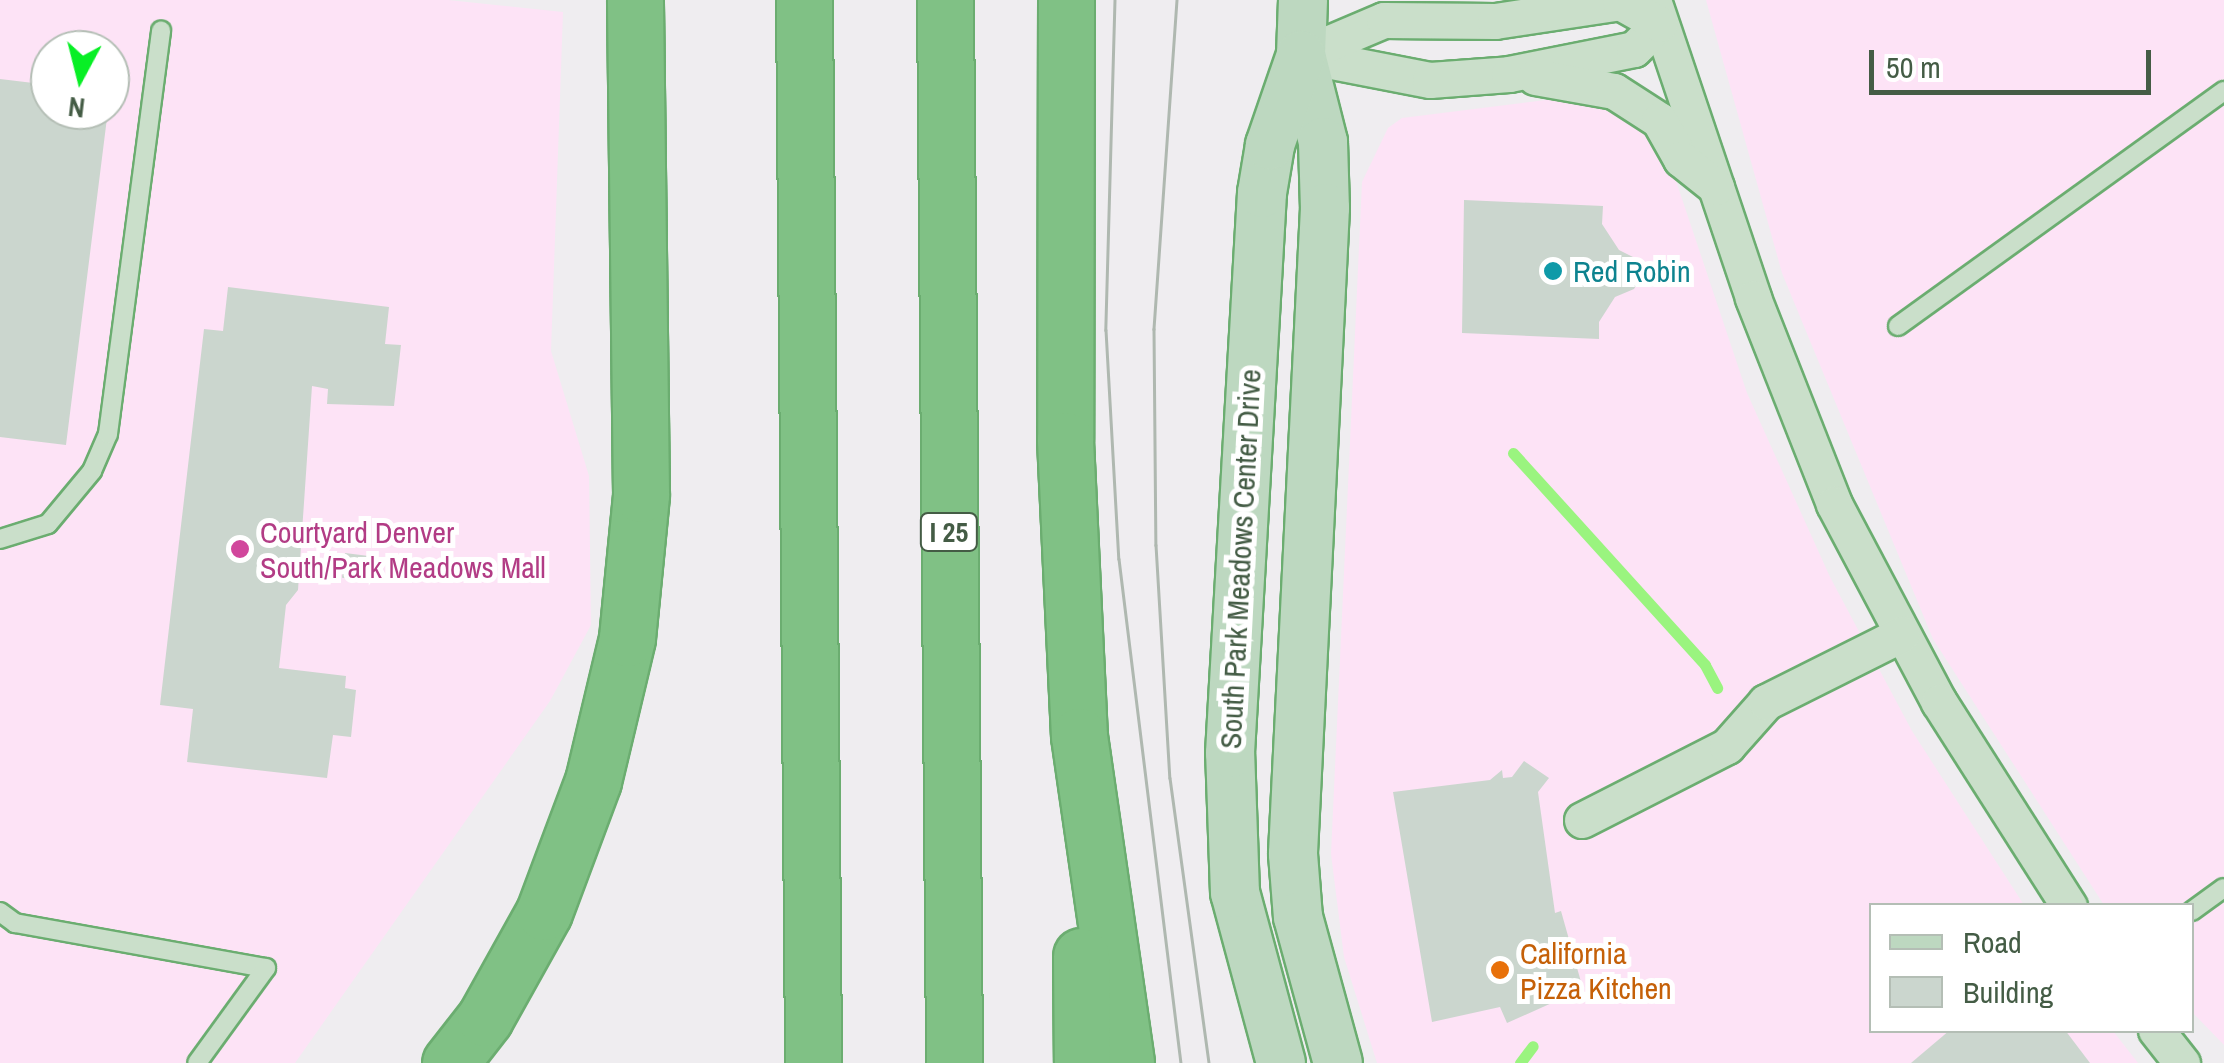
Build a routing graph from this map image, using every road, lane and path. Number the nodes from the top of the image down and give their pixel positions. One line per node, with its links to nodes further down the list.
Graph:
1 (635, 0): 25 (highway)
2 (804, 0): 26 (highway)
3 (946, 0): 27 (highway, I 25)
4 (1066, 0): 17 (highway)
5 (1303, 0): 10 (main road, South Park Meadows Center Drive)
6 (1524, 0): 8 (street)
7 (1656, 12): 8 (street); 11 (street); 13 (street)
8 (1495, 21): 10 (street)
9 (161, 30): 15 (lane)
10 (1301, 55): 11 (street); 30 (main road, South Park Meadows Center Drive); 31 (main road, South Park Meadows Center Drive)
11 (1509, 74): 13 (street)
12 (2224, 92): 14 (lane)
13 (1716, 187): 16 (street)
14 (1898, 326)
15 (0, 539)
16 (1902, 634): 18 (street); 20 (street)
17 (1079, 736): 28 (highway); 29 (highway)
18 (1582, 820)
19 (2224, 888): 21 (lane)
20 (2067, 903)
21 (2194, 910)
22 (0, 912): 24 (lane)
23 (2158, 1033): 32 (street)
24 (196, 1063)
25 (450, 1063)
26 (813, 1063)
27 (954, 1063)
28 (1082, 1063)
29 (1126, 1063)
30 (1281, 1063)
31 (1338, 1063)
32 (2182, 1063)

